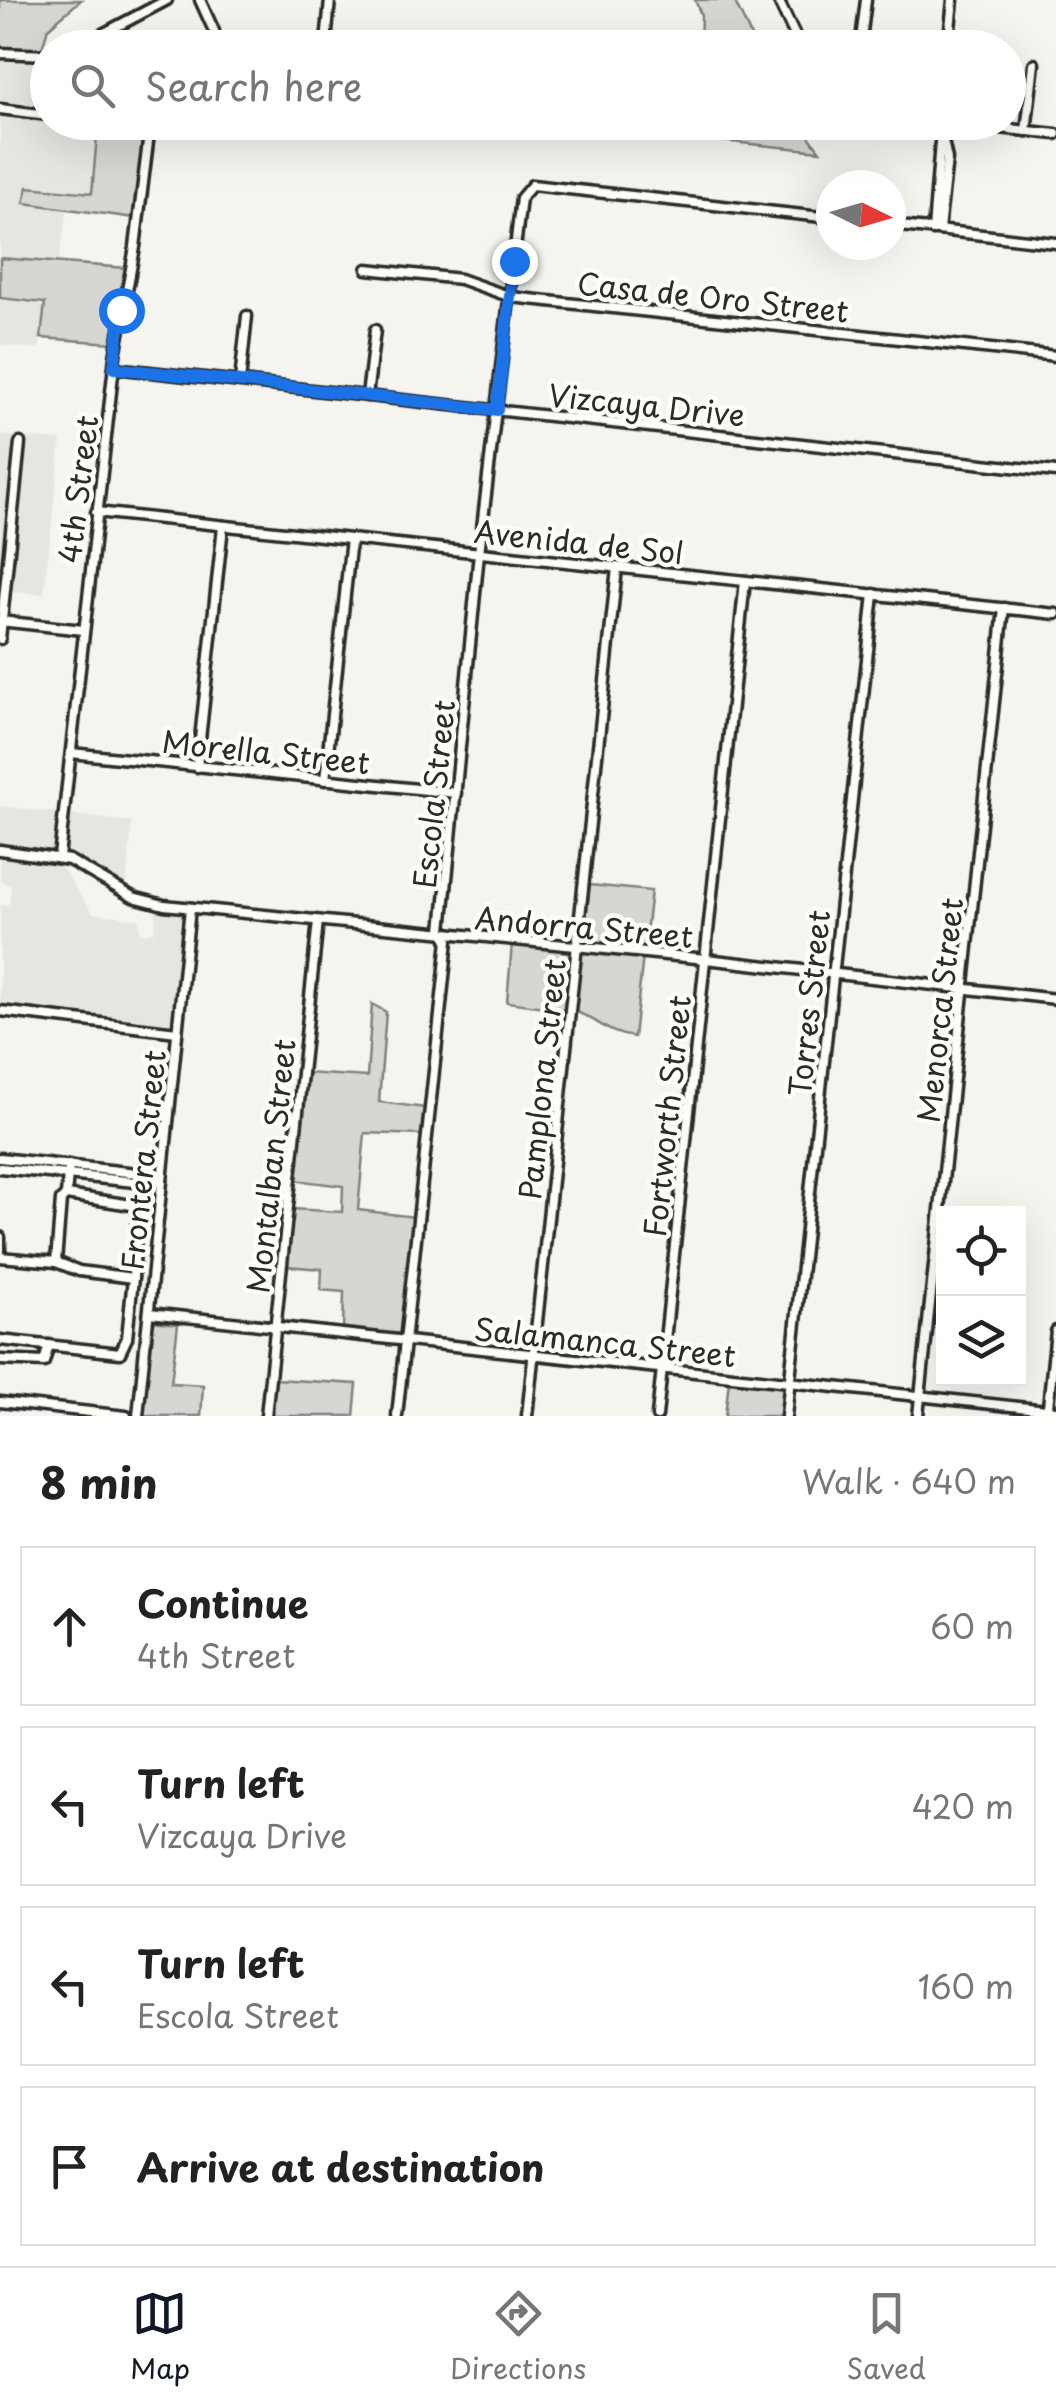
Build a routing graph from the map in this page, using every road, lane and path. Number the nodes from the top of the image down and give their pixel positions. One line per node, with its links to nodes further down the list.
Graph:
1 (166, 0): 7 (street)
2 (200, 0): 8 (street)
3 (330, 0): 9 (street)
4 (778, 0): 10 (street)
5 (866, 0): 11 (street)
6 (953, 0): 12 (street)
7 (110, 30)
8 (214, 30)
9 (327, 30)
10 (792, 30)
11 (862, 30)
12 (950, 30)
13 (0, 53): 14 (street)
14 (30, 54)
15 (1034, 64): 18 (street)
16 (0, 109): 17 (street)
17 (30, 113)
18 (1026, 131): 19 (street)
19 (1056, 134)
20 (148, 140): 32 (street, 4th Street)
21 (939, 140): 25 (street)
22 (943, 140): 25 (street)
23 (816, 216): 28 (street, Escola Street)
24 (906, 227): 25 (street)
25 (936, 230): 26 (street)
26 (1056, 242)
27 (367, 269): 28 (street, Casa de Oro Street)
28 (511, 296): 31 (street, Casa de Oro Street); 35 (street, Escola Street)
29 (247, 316): 33 (street)
30 (375, 330): 34 (street)
31 (1056, 356)
32 (114, 368): 33 (street, Vizcaya Drive); 38 (street, 4th Street)
33 (240, 381): 34 (street, Vizcaya Drive)
34 (367, 396): 35 (street, Vizcaya Drive)
35 (497, 410): 37 (street, Vizcaya Drive); 41 (street, Escola Street)
36 (20, 442): 47 (street)
37 (1056, 472)
38 (96, 512): 39 (street, Avenida de Sol); 48 (street, 4th Street)
39 (223, 526): 40 (street, Avenida de Sol); 51 (street)
40 (351, 539): 41 (street, Avenida de Sol); 52 (street)
41 (479, 552): 42 (street, Avenida de Sol); 53 (street, Escola Street)
42 (618, 568): 43 (street, Avenida de Sol); 59 (street, Pamplona Street)
43 (745, 581): 44 (street, Avenida de Sol); 60 (street, Fortworth Street)
44 (874, 594): 45 (street, Avenida de Sol); 61 (street, Torres Street)
45 (1004, 608): 46 (street, Avenida de Sol); 62 (street, Menorca Street)
46 (1056, 614)
47 (1, 621): 48 (street); 49 (street)
48 (83, 630): 50 (street, 4th Street)
49 (0, 639)
50 (71, 753): 51 (street, Morella Street); 55 (street, 4th Street)
51 (197, 767): 52 (street, Morella Street)
52 (325, 780): 53 (street, Morella Street)
53 (456, 793): 58 (street, Escola Street)
54 (0, 850): 55 (street, Andorra Street)
55 (59, 858): 56 (street, Andorra Street)
56 (190, 908): 57 (street, Andorra Street); 65 (street, Frontera Street)
57 (318, 921): 58 (street, Andorra Street); 76 (street, Montalban Street)
58 (445, 935): 59 (street, Andorra Street); 79 (street, Escola Street)
59 (577, 947): 60 (street, Andorra Street); 81 (street, Pamplona Street)
60 (706, 960): 61 (street, Andorra Street); 83 (street, Fortworth Street)
61 (833, 974): 62 (street, Andorra Street); 84 (street, Torres Street)
62 (964, 988): 63 (street, Andorra Street); 85 (street, Menorca Street)
63 (1056, 999)
64 (0, 1012): 65 (street)
65 (177, 1032): 69 (street, Frontera Street)
66 (0, 1158): 68 (street)
67 (0, 1168): 68 (street)
68 (68, 1170): 69 (street); 70 (street)
69 (162, 1181): 75 (street, Frontera Street)
70 (66, 1196): 73 (street); 74 (street)
71 (0, 1238): 72 (street)
72 (0, 1254): 73 (street)
73 (56, 1262): 74 (street)
74 (133, 1278): 80 (street)
75 (149, 1313): 76 (street, Salamanca Street); 89 (street, Frontera Street)
76 (276, 1326): 79 (street, Salamanca Street); 90 (street, Montalban Street)
77 (1056, 1331): 87 (street)
78 (0, 1340): 80 (street)
79 (405, 1342): 81 (street, Salamanca Street); 91 (street, Escola Street)
80 (49, 1345): 82 (street)
81 (534, 1357): 83 (street, Salamanca Street); 92 (street, Pamplona Street)
82 (0, 1360)
83 (662, 1369): 84 (street, Salamanca Street); 93 (street, Fortworth Street)
84 (790, 1383): 85 (street, Salamanca Street); 94 (street, Torres Street)
85 (920, 1397): 87 (street, Salamanca Street); 95 (street, Menorca Street)
86 (0, 1402): 88 (street)
87 (1050, 1413)
88 (126, 1416)
89 (138, 1416)
90 (266, 1416)
91 (397, 1416)
92 (527, 1416)
93 (658, 1416)
94 (786, 1416)
95 (918, 1416)

